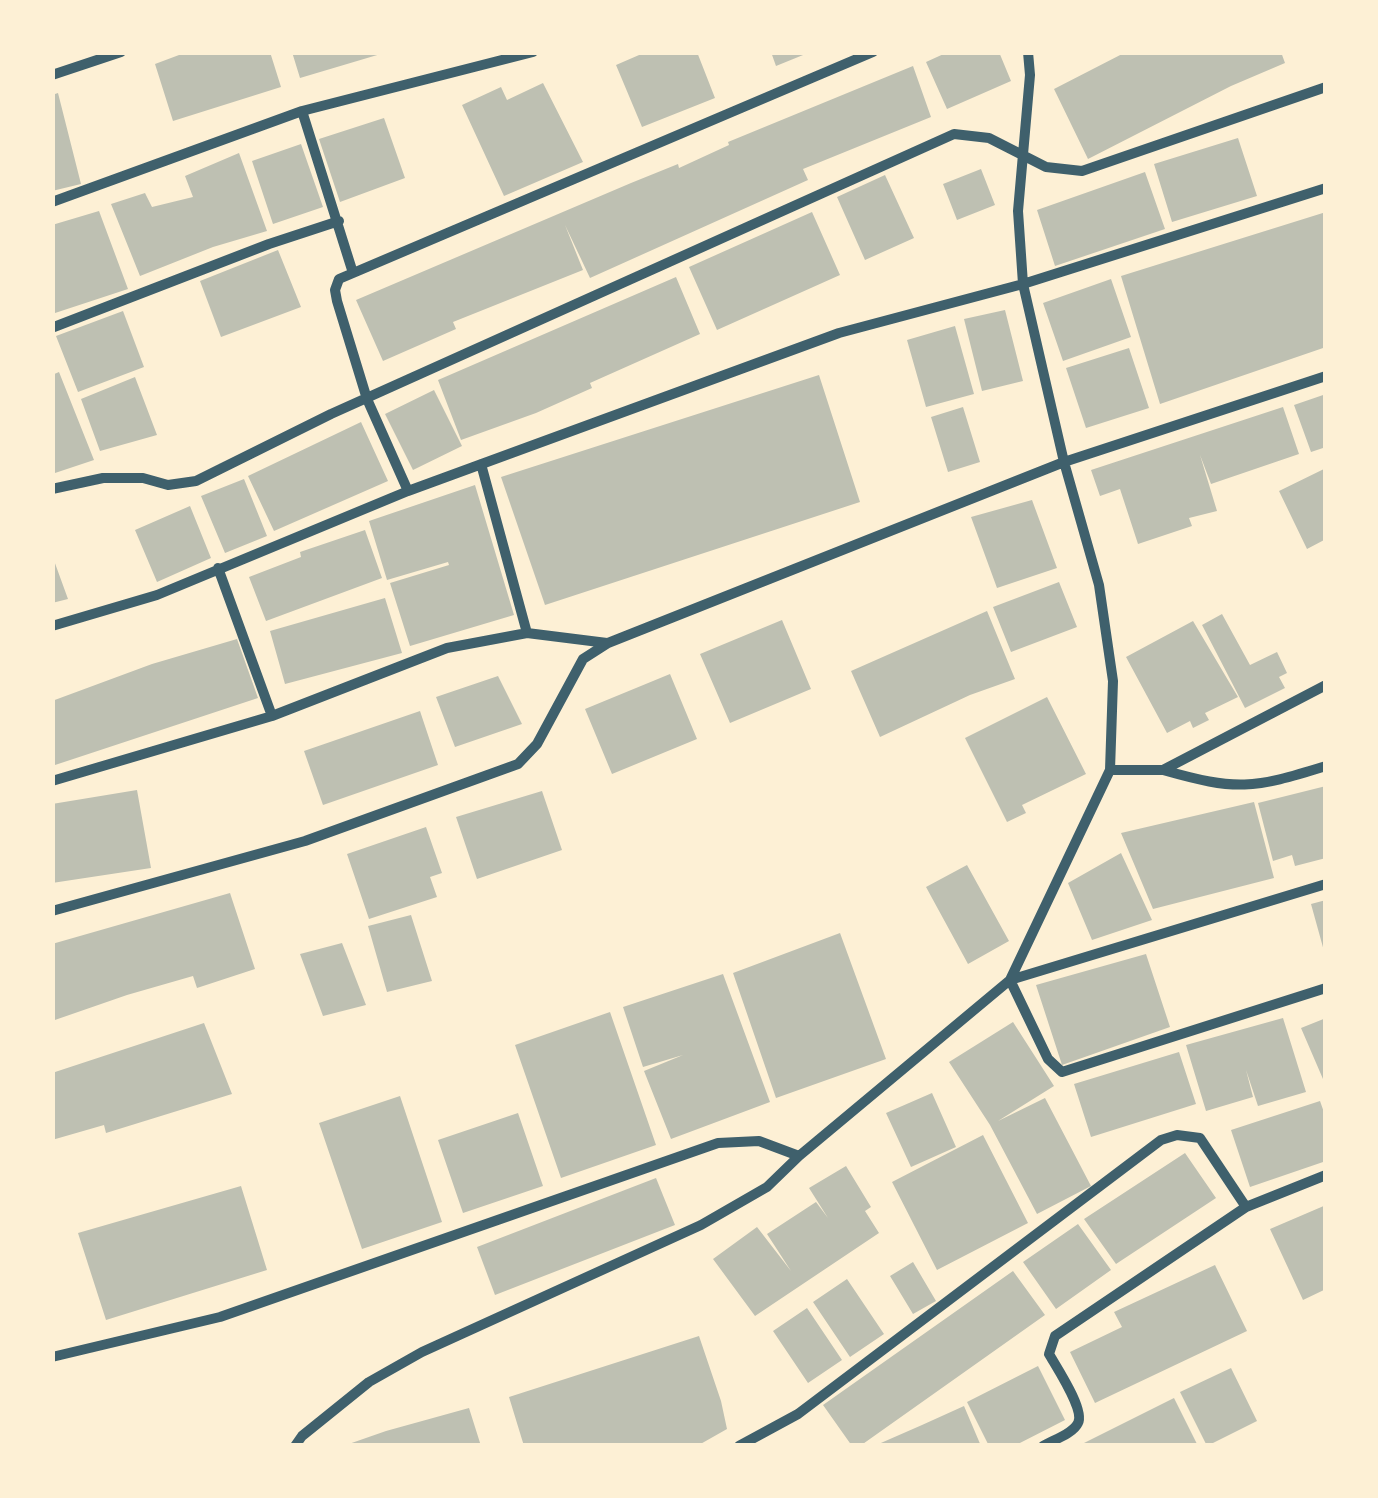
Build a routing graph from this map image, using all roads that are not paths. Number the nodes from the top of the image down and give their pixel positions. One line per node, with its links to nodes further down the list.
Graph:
1 (121, 52): 5 (street)
2 (534, 52): 7 (street)
3 (873, 52): 12 (street)
4 (1028, 52): 8 (street)
5 (52, 74)
6 (1326, 87): 8 (street)
7 (302, 111): 10 (street); 11 (street)
8 (1023, 156): 13 (street); 16 (street)
9 (1326, 188): 13 (street)
10 (52, 202)
11 (339, 221): 12 (street); 14 (street)
12 (354, 273): 16 (street)
13 (1023, 284): 17 (street); 18 (street)
14 (54, 327)
15 (1326, 376): 17 (street)
16 (368, 399): 19 (street); 20 (street)
17 (1064, 462): 24 (street); 28 (street)
18 (481, 464): 20 (street); 23 (street)
19 (52, 489)
20 (408, 492): 21 (street)
21 (218, 568): 22 (street); 26 (street)
22 (52, 626)
23 (527, 633): 24 (street); 26 (street)
24 (608, 643): 32 (street)
25 (1326, 684): 29 (street)
26 (272, 716): 30 (street)
27 (1326, 766): 29 (street)
28 (1110, 770): 29 (street); 33 (street)
29 (1163, 770)
30 (52, 781)
31 (1326, 884): 33 (street)
32 (52, 911)
33 (1010, 980): 34 (street); 35 (street)
34 (1326, 988)
35 (798, 1156): 38 (street); 39 (street)
36 (1326, 1175): 37 (street)
37 (1246, 1207): 40 (street); 41 (street)
38 (52, 1356)
39 (295, 1446)
40 (738, 1446)
41 (1043, 1446)

